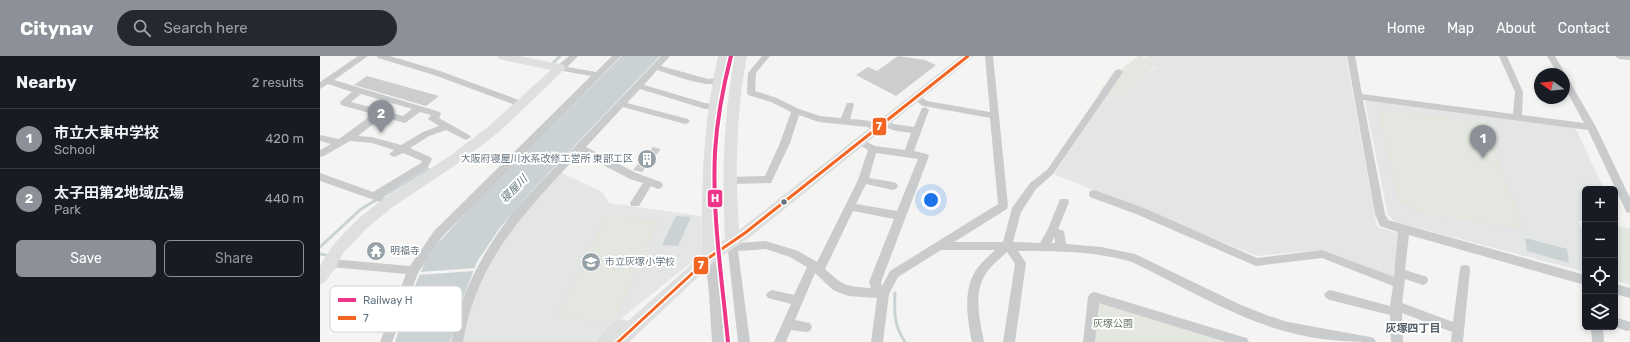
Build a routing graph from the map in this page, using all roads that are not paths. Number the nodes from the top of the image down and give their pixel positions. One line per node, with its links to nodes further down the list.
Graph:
1 (364, 56): 24 (street)
2 (381, 56): 30 (street)
3 (503, 56): 17 (street)
4 (574, 56): 19 (street)
5 (617, 56): 22 (street)
6 (666, 56): 18 (street)
7 (724, 56): 23 (street)
8 (741, 56): 59 (street)
9 (766, 56): 36 (street)
10 (968, 56): 29 (street)
11 (990, 56): 38 (street)
12 (1351, 56): 28 (street)
13 (1503, 56): 39 (street)
14 (1552, 56): 20 (street)
15 (1619, 56): 16 (street)
16 (1630, 57)
17 (523, 58): 19 (street)
18 (656, 67): 23 (street); 25 (street)
19 (560, 68): 22 (street); 30 (street)
20 (1559, 68)
21 (1119, 72): 68 (street)
22 (598, 75): 81 (street)
23 (718, 81): 33 (street)
24 (324, 83): 27 (street)
25 (639, 86): 31 (street); 33 (street)
26 (1570, 89): 44 (street)
27 (360, 90): 34 (street); 37 (street)
28 (1358, 96): 39 (street); 70 (street)
29 (917, 97): 38 (street); 42 (street)
30 (521, 104): 62 (street)
31 (621, 104): 40 (street); 51 (street)
32 (850, 105): 41 (street)
33 (714, 106): 77 (street)
34 (419, 108): 37 (street); 43 (street)
35 (925, 110): 45 (street)
36 (796, 111): 41 (street); 59 (street)
37 (381, 113): 48 (street)
38 (995, 116): 65 (street)
39 (1517, 118): 44 (street)
40 (686, 120)
41 (844, 122): 42 (street)
42 (881, 125): 45 (street); 49 (street)
43 (446, 127): 46 (street); 52 (street)
44 (1591, 127): 67 (street)
45 (917, 131): 56 (street)
46 (466, 137)
47 (320, 138): 50 (street)
48 (349, 138): 50 (street); 52 (street)
49 (860, 142): 53 (street); 72 (street)
50 (340, 143): 54 (street)
51 (579, 148): 64 (street); 95 (street)
52 (403, 149): 55 (street); 62 (street)
53 (873, 149): 56 (street); 58 (street)
54 (321, 154)
55 (394, 154)
56 (908, 154): 69 (street)
57 (320, 177): 62 (street)
58 (863, 180): 60 (street); 66 (street)
59 (731, 181): 72 (street)
60 (893, 186)
61 (1094, 194): 83 (street)
62 (380, 199): 78 (street)
63 (1064, 202): 71 (street)
64 (635, 203)
65 (1003, 206): 68 (street); 74 (street)
66 (850, 207): 69 (street); 79 (street)
67 (1630, 209)
68 (1016, 211): 73 (street)
69 (901, 216): 90 (street)
70 (1404, 229): 83 (street); 84 (street)
71 (1052, 232): 75 (street); 76 (street)
72 (733, 245): 77 (street); 79 (street); 112 (street)
73 (1007, 245): 74 (street); 75 (street); 115 (street); 116 (street)
74 (940, 246): 90 (street)
75 (1043, 247): 76 (street)
76 (1061, 247): 105 (street)
77 (710, 257): 86 (street); 107 (street)
78 (331, 263): 81 (street); 82 (street)
79 (816, 268): 90 (street); 93 (street)
80 (1465, 269): 100 (street)
81 (413, 272): 87 (street)
82 (320, 278)
83 (1399, 278): 85 (street); 94 (street)
84 (1582, 279)
85 (1423, 280)
86 (682, 283): 104 (street); 110 (street)
87 (408, 286)
88 (1618, 289): 89 (street)
89 (1630, 293)
90 (880, 294): 114 (street)
91 (772, 295): 93 (street)
92 (1330, 295): 94 (street)
93 (798, 301): 97 (street)
94 (1396, 309): 100 (street); 121 (street)
95 (462, 316)
96 (1618, 323): 98 (street)
97 (788, 324): 99 (street); 113 (street)
98 (1627, 326)
99 (806, 327)
100 (1458, 329): 122 (street)
101 (1597, 330): 123 (street)
102 (390, 332): 108 (street)
103 (458, 332): 109 (street)
104 (631, 336): 111 (street)
105 (1311, 337): 106 (street); 119 (street)
106 (1344, 340): 120 (street)
107 (715, 341)
108 (386, 342)
109 (457, 342)
110 (605, 342)
111 (618, 342)
112 (744, 342)
113 (780, 342)
114 (877, 342)
115 (978, 342)
116 (1009, 342)
117 (1089, 342): 118 (street)
118 (1243, 342)
119 (1333, 342)
120 (1370, 342)
121 (1397, 342)
122 (1457, 342)
123 (1598, 342)

